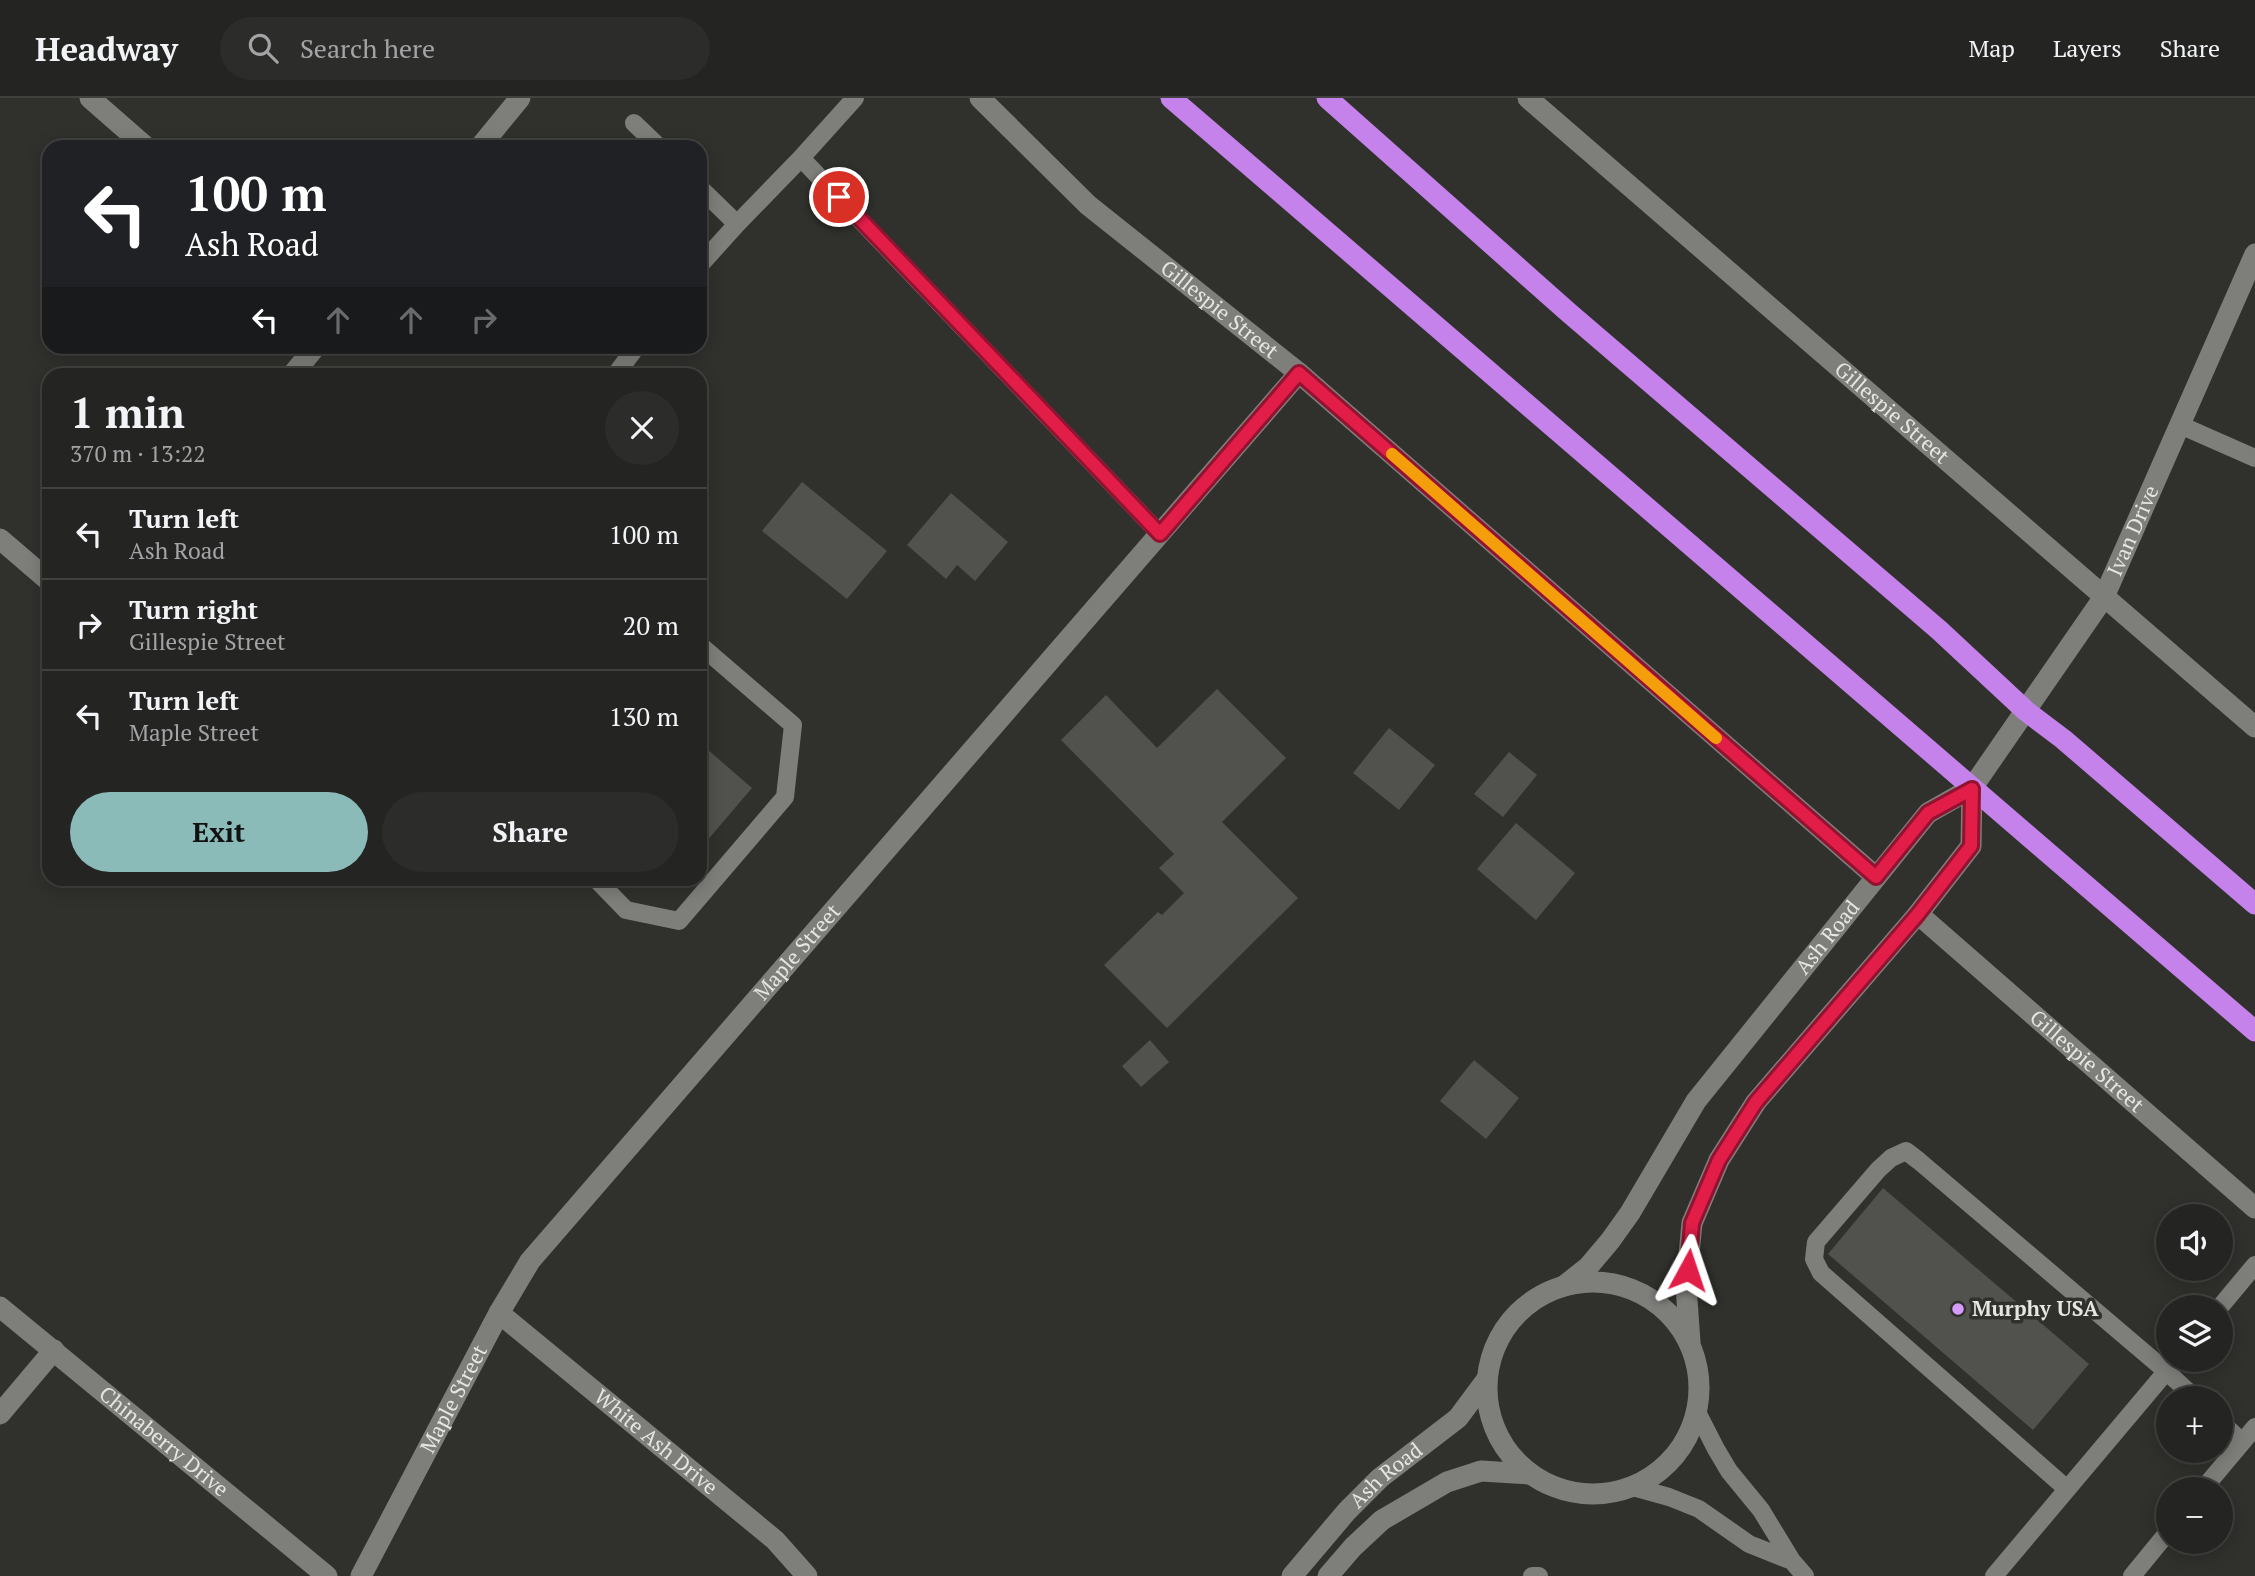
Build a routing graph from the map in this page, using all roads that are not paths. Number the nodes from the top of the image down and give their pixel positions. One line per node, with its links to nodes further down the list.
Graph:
1 (90, 98): 9 (street)
2 (520, 98): 10 (street)
3 (855, 98): 12 (lane)
4 (980, 98): 21 (street, Gillespie Street)
5 (1171, 98): 31 (highway)
6 (1327, 98): 29 (highway)
7 (1528, 98): 27 (street, Gillespie Street)
8 (634, 123): 11 (lane)
9 (138, 140)
10 (486, 140)
11 (652, 140)
12 (801, 158): 14 (lane); 24 (lane)
13 (707, 195): 14 (lane)
14 (737, 223): 16 (lane)
15 (2255, 254): 22 (street, Ivan Drive)
16 (707, 257)
17 (309, 354): 19 (street)
18 (632, 354): 20 (lane)
19 (298, 368)
20 (621, 368)
21 (1299, 373): 24 (street, Maple Street); 32 (street, Gillespie Street)
22 (2180, 425): 23 (lane); 27 (street, Ivan Drive)
23 (2255, 458)
24 (1160, 534): 42 (street, Maple Street)
25 (0, 539): 26 (street)
26 (42, 574)
27 (2104, 597): 29 (street, Ivan Drive); 30 (street, Gillespie Street)
28 (707, 651): 33 (lane)
29 (2026, 711): 31 (street, Ivan Drive); 34 (highway)
30 (2255, 727)
31 (1972, 789): 32 (street, Ash Road); 35 (street); 36 (highway)
32 (1876, 877): 39 (street, Ash Road)
33 (603, 886)
34 (2255, 904)
35 (1918, 914): 37 (street, Gillespie Street); 43 (street)
36 (2255, 1031)
37 (2255, 1208)
38 (2255, 1265): 40 (lane)
39 (1564, 1286): 43 (street); 47 (street)
40 (2230, 1295)
41 (0, 1307): 44 (street, Chinaberry Drive)
42 (499, 1313): 60 (street, Maple Street); 61 (street, White Ash Drive)
43 (1690, 1344): 48 (street)
44 (54, 1350): 49 (street); 59 (street, Chinaberry Drive)
45 (2156, 1353): 56 (lane)
46 (2165, 1372): 56 (lane)
47 (1487, 1379): 53 (street); 62 (street, Ash Road)
48 (1697, 1412): 55 (street); 58 (lane)
49 (0, 1414)
50 (2255, 1427): 52 (lane)
51 (2233, 1433): 52 (lane)
52 (2242, 1442): 54 (lane)
53 (1530, 1474): 55 (street); 63 (street, Ash Road)
54 (2213, 1477)
55 (1633, 1487): 58 (lane)
56 (2067, 1489): 67 (lane)
57 (2156, 1547): 68 (lane)
58 (1792, 1561): 66 (lane)
59 (327, 1576)
60 (362, 1576)
61 (807, 1576)
62 (1292, 1576)
63 (1328, 1576)
64 (1532, 1576): 65 (lane)
65 (1539, 1576)
66 (1805, 1576)
67 (1994, 1576)
68 (2132, 1576)

